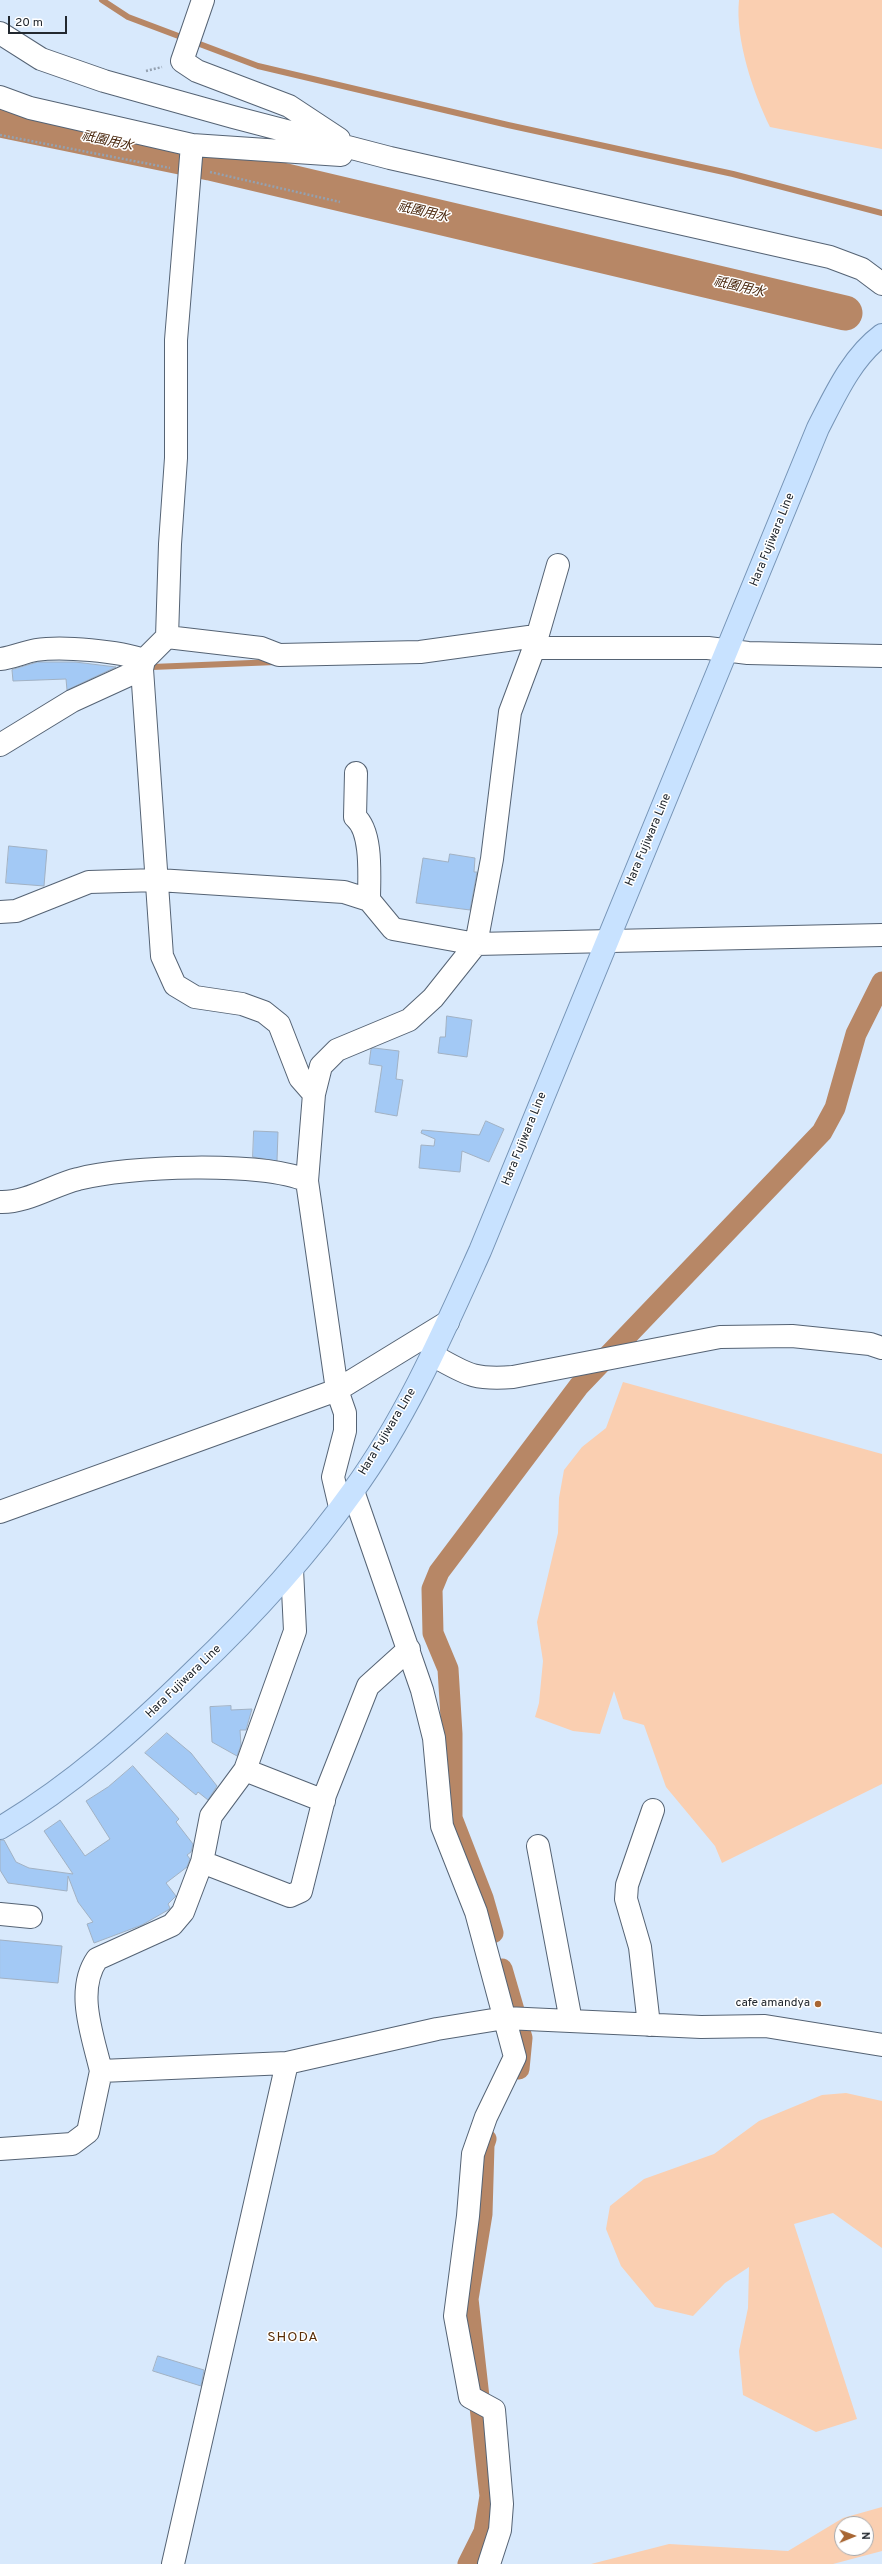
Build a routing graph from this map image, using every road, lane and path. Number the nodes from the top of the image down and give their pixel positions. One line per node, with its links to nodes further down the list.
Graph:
1 (203, 0): 4 (street)
2 (0, 33): 4 (street)
3 (0, 98): 5 (street)
4 (354, 149): 6 (street)
5 (192, 154): 6 (street); 10 (street)
6 (390, 158): 7 (street)
7 (882, 284)
8 (882, 335): 12 (main road, Hara Fujiwara Line)
9 (558, 565): 11 (street)
10 (168, 637): 11 (street); 15 (street)
11 (535, 642): 12 (street); 23 (street)
12 (728, 651): 13 (street); 22 (main road, Hara Fujiwara Line)
13 (882, 656)
14 (0, 659): 15 (street)
15 (143, 664): 16 (street); 18 (street)
16 (0, 745)
17 (356, 773): 19 (street)
18 (158, 880): 19 (street); 20 (street); 24 (street)
19 (369, 900): 23 (street)
20 (0, 912)
21 (882, 936): 22 (street)
22 (607, 940): 23 (street); 27 (main road, Hara Fujiwara Line)
23 (476, 944): 24 (street)
24 (314, 1094): 25 (street)
25 (308, 1181): 26 (street); 30 (street)
26 (0, 1202)
27 (448, 1322): 29 (main road, Hara Fujiwara Line); 30 (street)
28 (882, 1348): 29 (street)
29 (432, 1355): 31 (main road, Hara Fujiwara Line)
30 (337, 1390): 31 (street); 32 (street)
31 (347, 1499): 33 (main road, Hara Fujiwara Line); 34 (street)
32 (0, 1512)
33 (292, 1568): 35 (street); 38 (main road, Hara Fujiwara Line)
34 (409, 1649): 36 (street); 43 (street)
35 (245, 1770): 36 (street); 40 (street)
36 (324, 1801): 40 (street)
37 (653, 1810): 45 (street)
38 (0, 1828)
39 (538, 1846): 44 (street)
40 (202, 1862): 48 (street)
41 (0, 1914): 42 (street)
42 (31, 1917)
43 (505, 2018): 44 (street); 47 (street); 51 (street)
44 (571, 2021): 45 (street)
45 (649, 2025): 46 (street)
46 (882, 2045)
47 (286, 2063): 48 (street); 50 (street)
48 (101, 2071): 49 (street)
49 (0, 2148)
50 (174, 2564)
51 (489, 2564)

